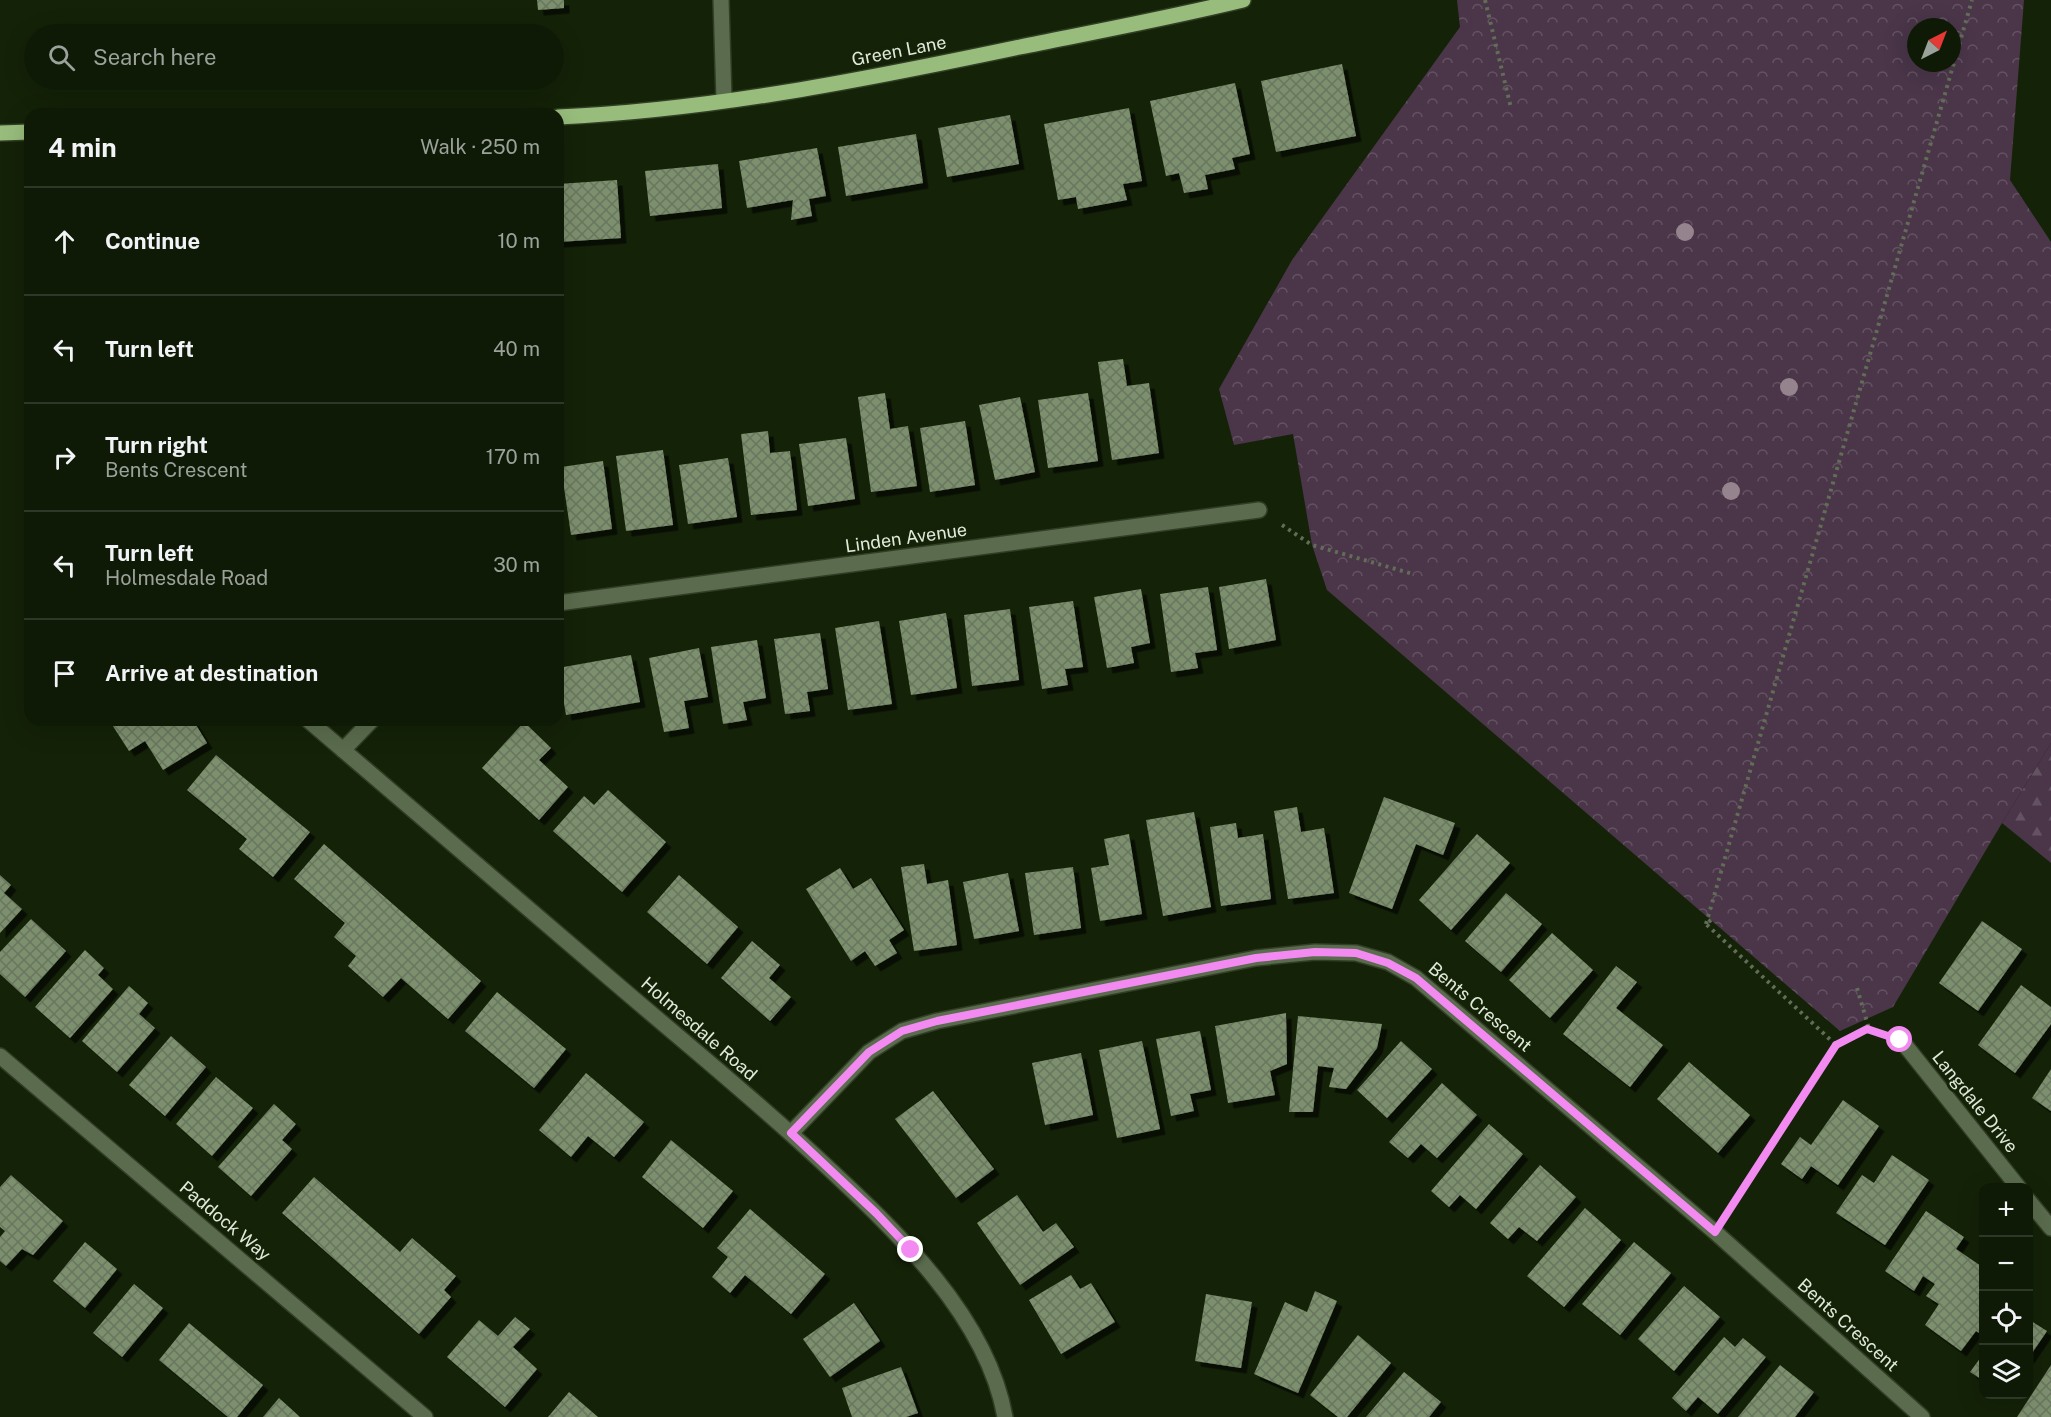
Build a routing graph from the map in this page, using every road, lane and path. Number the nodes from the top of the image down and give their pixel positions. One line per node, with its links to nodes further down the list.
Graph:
1 (721, 0): 5 (street)
2 (1243, 0): 5 (main road, Green Lane)
3 (1485, 0): 6 (path)
4 (1972, 0): 17 (path)
5 (724, 100): 7 (main road, Green Lane)
6 (1511, 108)
7 (564, 117)
8 (24, 132): 9 (main road)
9 (0, 133)
10 (1259, 510): 11 (path); 12 (street, Linden Avenue)
11 (1413, 574)
12 (564, 602)
13 (315, 726): 15 (street, Holmesdale Road)
14 (366, 726): 15 (street)
15 (343, 750): 23 (street, Holmesdale Road)
16 (1711, 920): 17 (path)
17 (1706, 924): 21 (path)
18 (1857, 988): 19 (path)
19 (1867, 1029): 20 (path); 21 (path)
20 (1900, 1040): 24 (street, Langdale Drive)
21 (1836, 1045): 27 (path)
22 (0, 1056): 28 (street, Paddock Way)
23 (791, 1133): 27 (street, Bents Crescent); 29 (street, Holmesdale Road)
24 (2015, 1183)
25 (2033, 1206): 26 (street)
26 (2051, 1228)
27 (1715, 1232): 30 (street, Bents Crescent)
28 (425, 1417)
29 (1005, 1417)
30 (1922, 1417)

